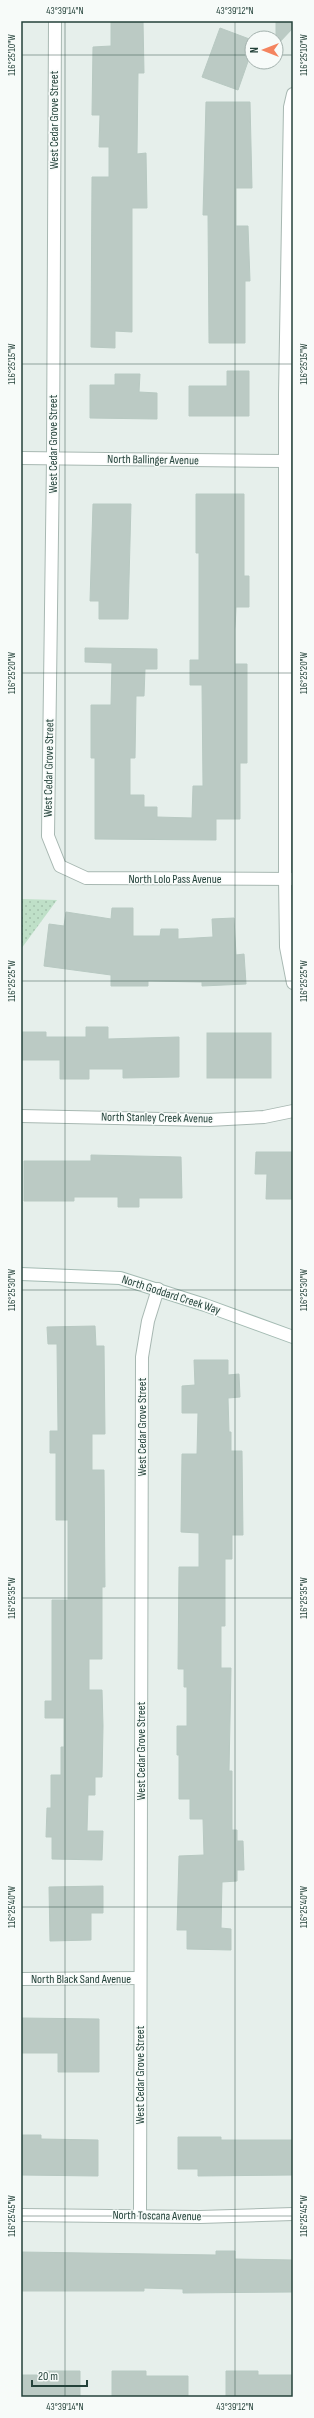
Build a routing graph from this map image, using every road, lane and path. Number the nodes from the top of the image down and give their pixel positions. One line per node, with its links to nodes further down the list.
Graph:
1 (55, 21): 4 (street, West Cedar Grove Street)
2 (293, 94): 5 (street)
3 (21, 458): 4 (street, North Ballinger Avenue)
4 (53, 459): 5 (street, North Ballinger Avenue); 6 (street, West Cedar Grove Street)
5 (285, 461): 7 (street)
6 (60, 866): 7 (street, North Lolo Pass Avenue)
7 (289, 879): 8 (street)
8 (293, 983)
9 (293, 1111): 10 (street, North Stanley Creek Avenue)
10 (21, 1116)
11 (21, 1274): 12 (street, North Goddard Creek Way)
12 (158, 1289): 13 (street, North Goddard Creek Way); 14 (street, West Cedar Grove Street)
13 (293, 1337)
14 (140, 1978): 15 (street, North Black Sand Avenue); 18 (street, West Cedar Grove Street)
15 (21, 1979)
16 (293, 2214): 18 (street, North Toscana Avenue)
17 (21, 2215): 18 (street, North Toscana Avenue)
18 (140, 2215)

